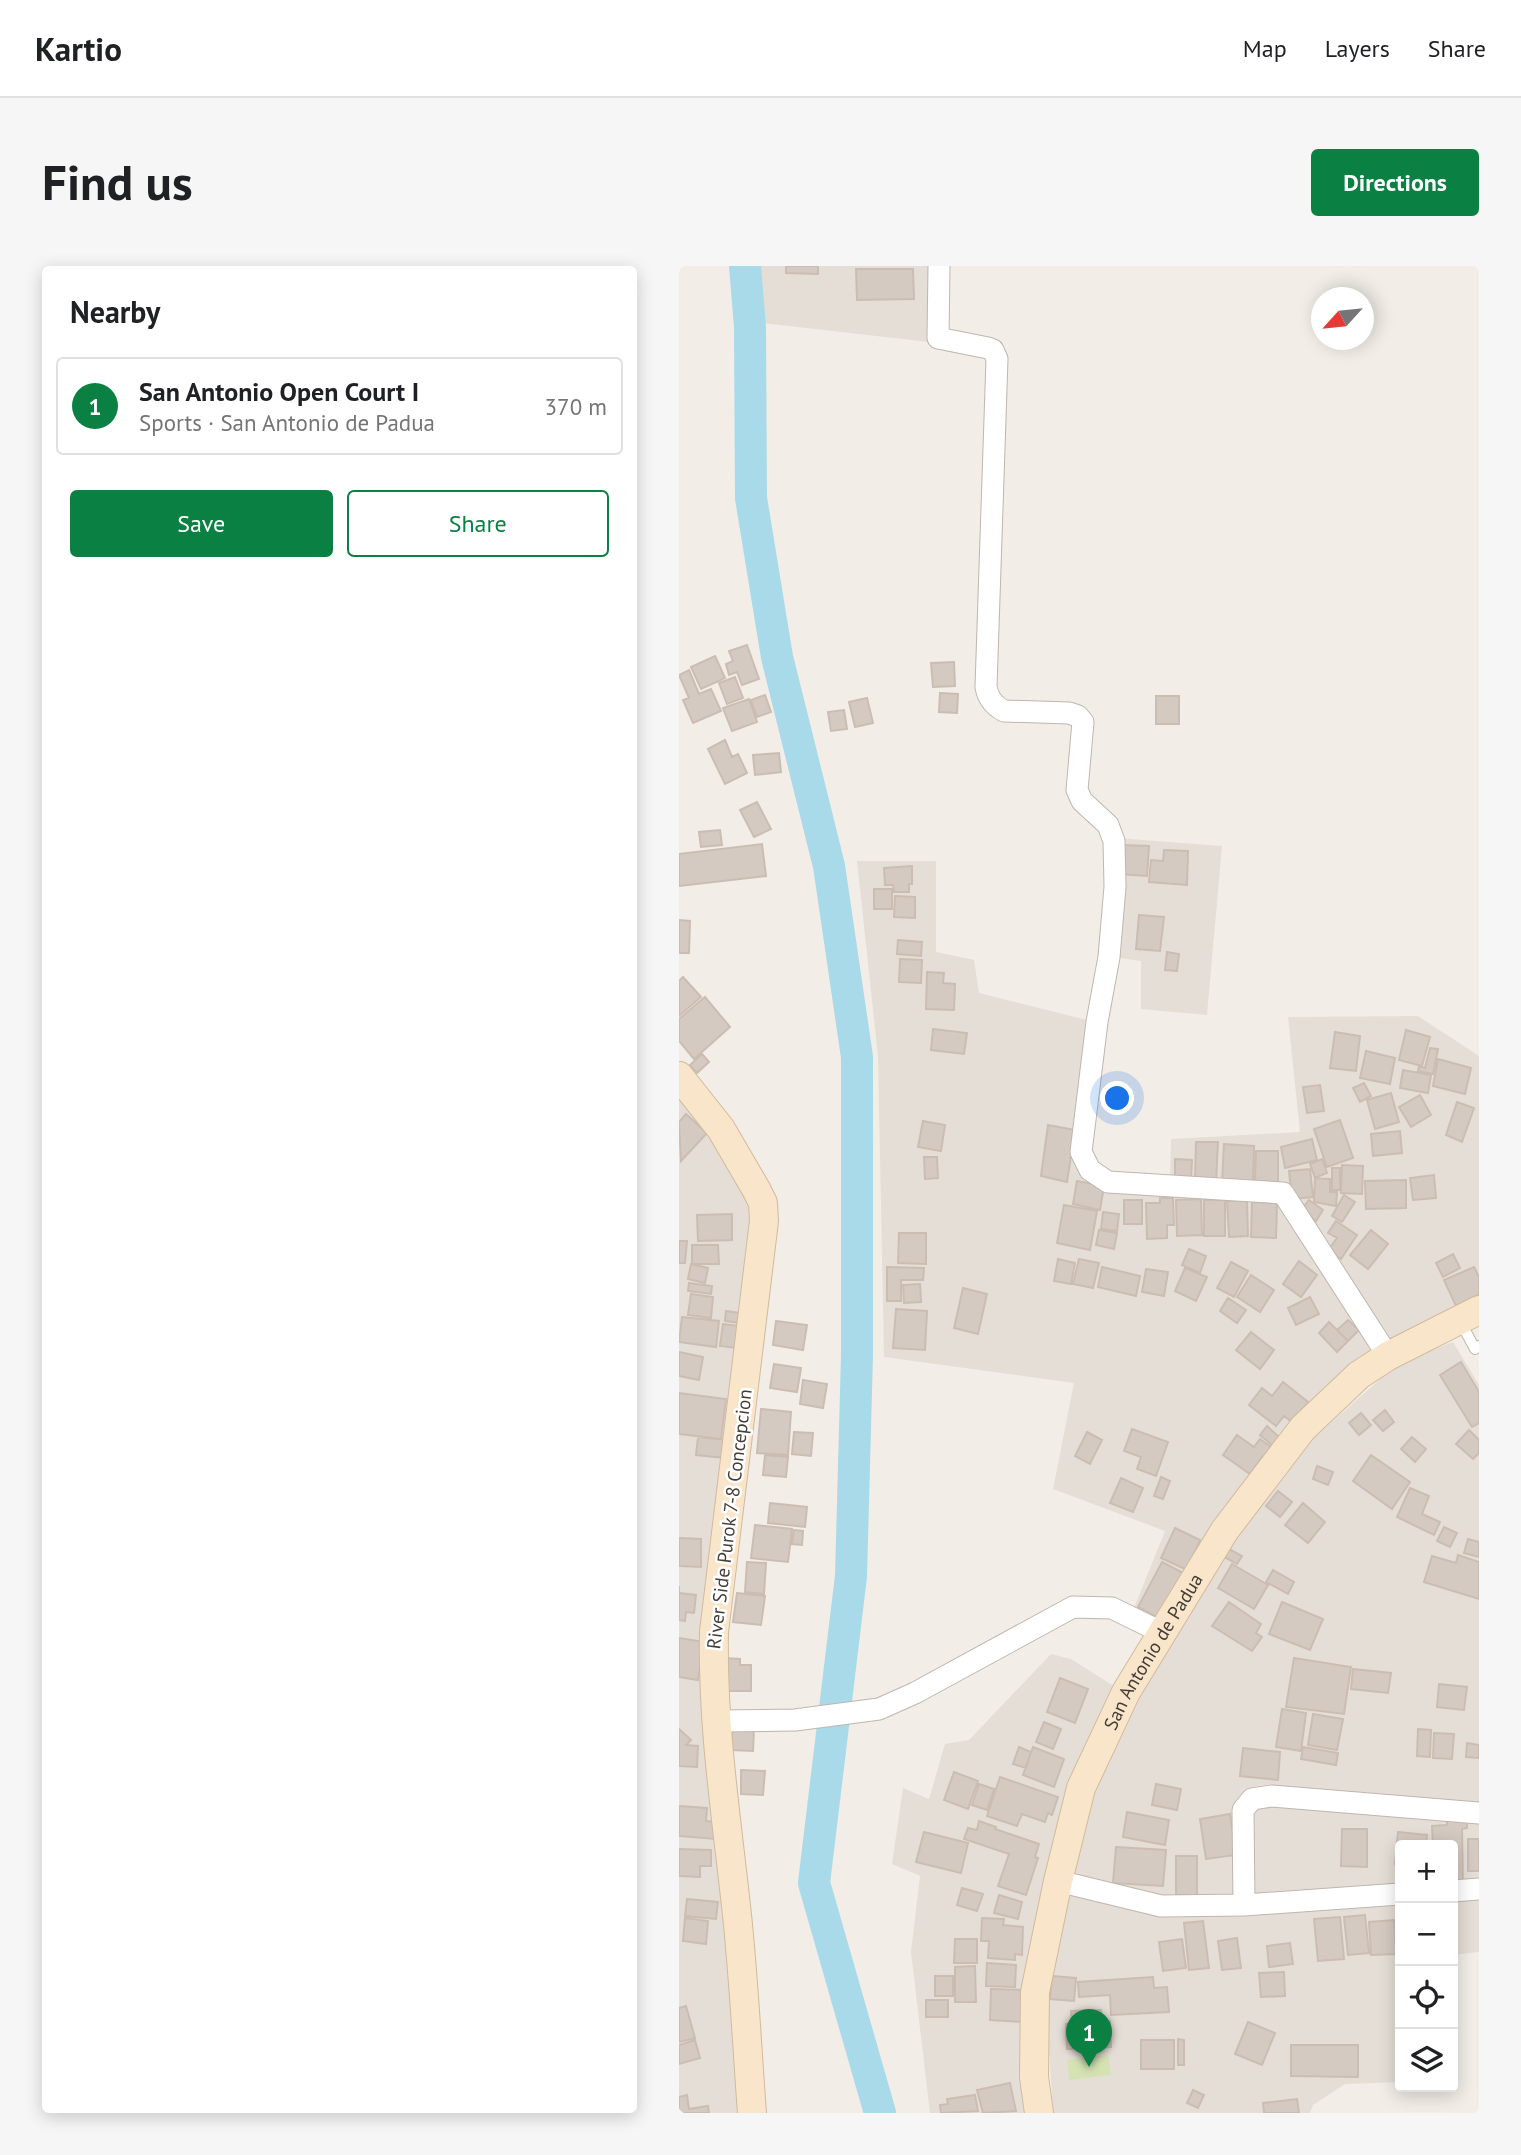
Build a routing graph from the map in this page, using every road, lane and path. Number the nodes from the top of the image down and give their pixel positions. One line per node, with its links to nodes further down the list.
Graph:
1 (939, 266): 5 (street)
2 (679, 1076): 7 (street, River Side Purok 7-8 Concepcion)
3 (1469, 1315): 4 (lane); 5 (street, San Antonio de Padua)
4 (1479, 1346)
5 (1388, 1356): 6 (street, San Antonio de Padua)
6 (1163, 1633): 7 (street); 9 (street, San Antonio de Padua)
7 (715, 1721): 14 (street, River Side Purok 7-8 Concepcion)
8 (1479, 1813): 13 (street)
9 (1058, 1881): 13 (street); 15 (street, San Antonio de Padua)
10 (1479, 1889): 11 (street)
11 (1458, 1891)
12 (1395, 1894): 13 (street)
13 (1244, 1905)
14 (752, 2113)
15 (1039, 2113)

